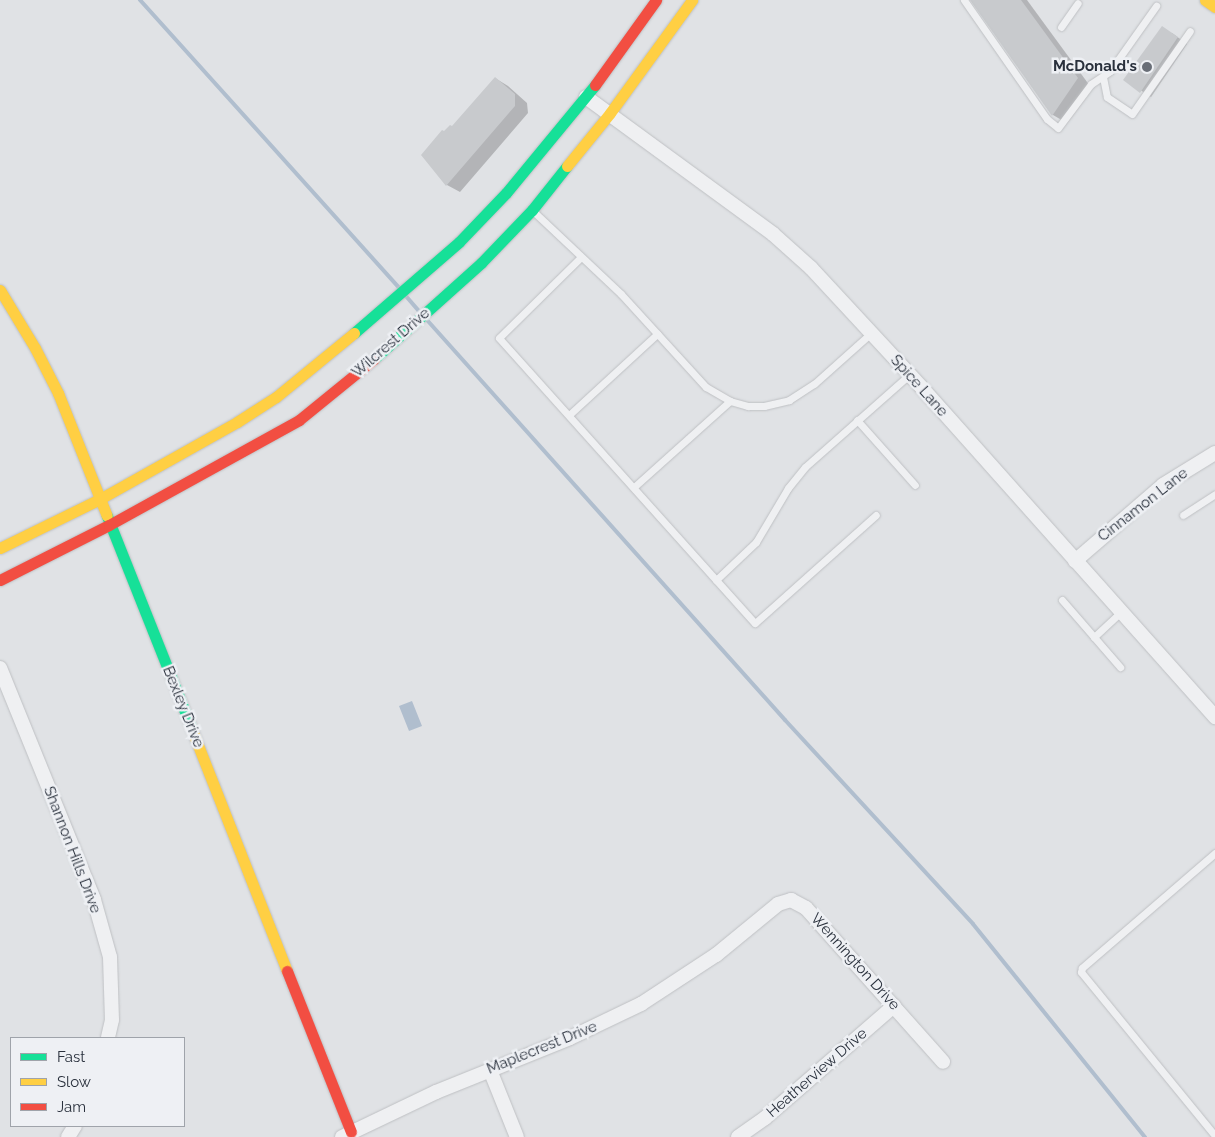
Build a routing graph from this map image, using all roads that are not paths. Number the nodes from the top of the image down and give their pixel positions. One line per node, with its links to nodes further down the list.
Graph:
1 (656, 0): 11 (main road, Wilcrest Drive)
2 (692, 0): 12 (main road, Wilcrest Drive)
3 (964, 0): 10 (lane)
4 (1205, 0): 7 (main road)
5 (1078, 3): 8 (lane)
6 (1156, 6): 10 (lane)
7 (1215, 7)
8 (1061, 27)
9 (1190, 31): 10 (lane)
10 (1102, 77)
11 (586, 97): 12 (street, Spice Lane); 22 (main road, Wilcrest Drive)
12 (610, 113): 13 (main road, Wilcrest Drive); 16 (street, Spice Lane)
13 (532, 210): 14 (lane); 23 (main road, Wilcrest Drive)
14 (582, 257): 17 (lane); 20 (lane)
15 (0, 290): 28 (main road, Bexley Drive)
16 (871, 333): 18 (street, Spice Lane); 19 (lane)
17 (658, 334): 19 (lane); 20 (lane)
18 (909, 375): 21 (lane); 33 (street, Spice Lane)
19 (730, 401): 26 (lane)
20 (569, 415): 26 (lane)
21 (857, 420): 25 (lane); 35 (lane)
22 (237, 422): 23 (main road); 28 (main road, Wilcrest Drive)
23 (239, 453): 31 (main road, Wilcrest Drive)
24 (1215, 453): 33 (street, Cinnamon Lane)
25 (915, 485)
26 (634, 487): 35 (lane)
27 (1215, 494): 30 (lane)
28 (98, 500): 31 (main road, Bexley Drive); 32 (main road, Wilcrest Drive)
29 (876, 515): 35 (lane)
30 (1183, 515)
31 (109, 525): 34 (main road, Wilcrest Drive); 48 (main road, Bexley Drive)
32 (0, 548)
33 (1075, 561): 37 (street, Spice Lane)
34 (0, 580)
35 (716, 580)
36 (1062, 600): 38 (lane)
37 (1121, 612): 38 (lane); 41 (street, Spice Lane)
38 (1094, 637): 39 (lane)
39 (1120, 667)
40 (0, 668): 45 (street, Shannon Hills Drive)
41 (1215, 717)
42 (1215, 853): 49 (lane)
43 (732, 942): 44 (street, Wennington Drive); 47 (street, Maplecrest Drive)
44 (894, 1006): 46 (street, Wennington Drive); 51 (street, Heatherview Drive)
45 (108, 1037)
46 (943, 1062)
47 (490, 1070): 48 (street, Maplecrest Drive); 50 (street)
48 (346, 1134)
49 (1215, 1136)
50 (517, 1137)
51 (738, 1137)

